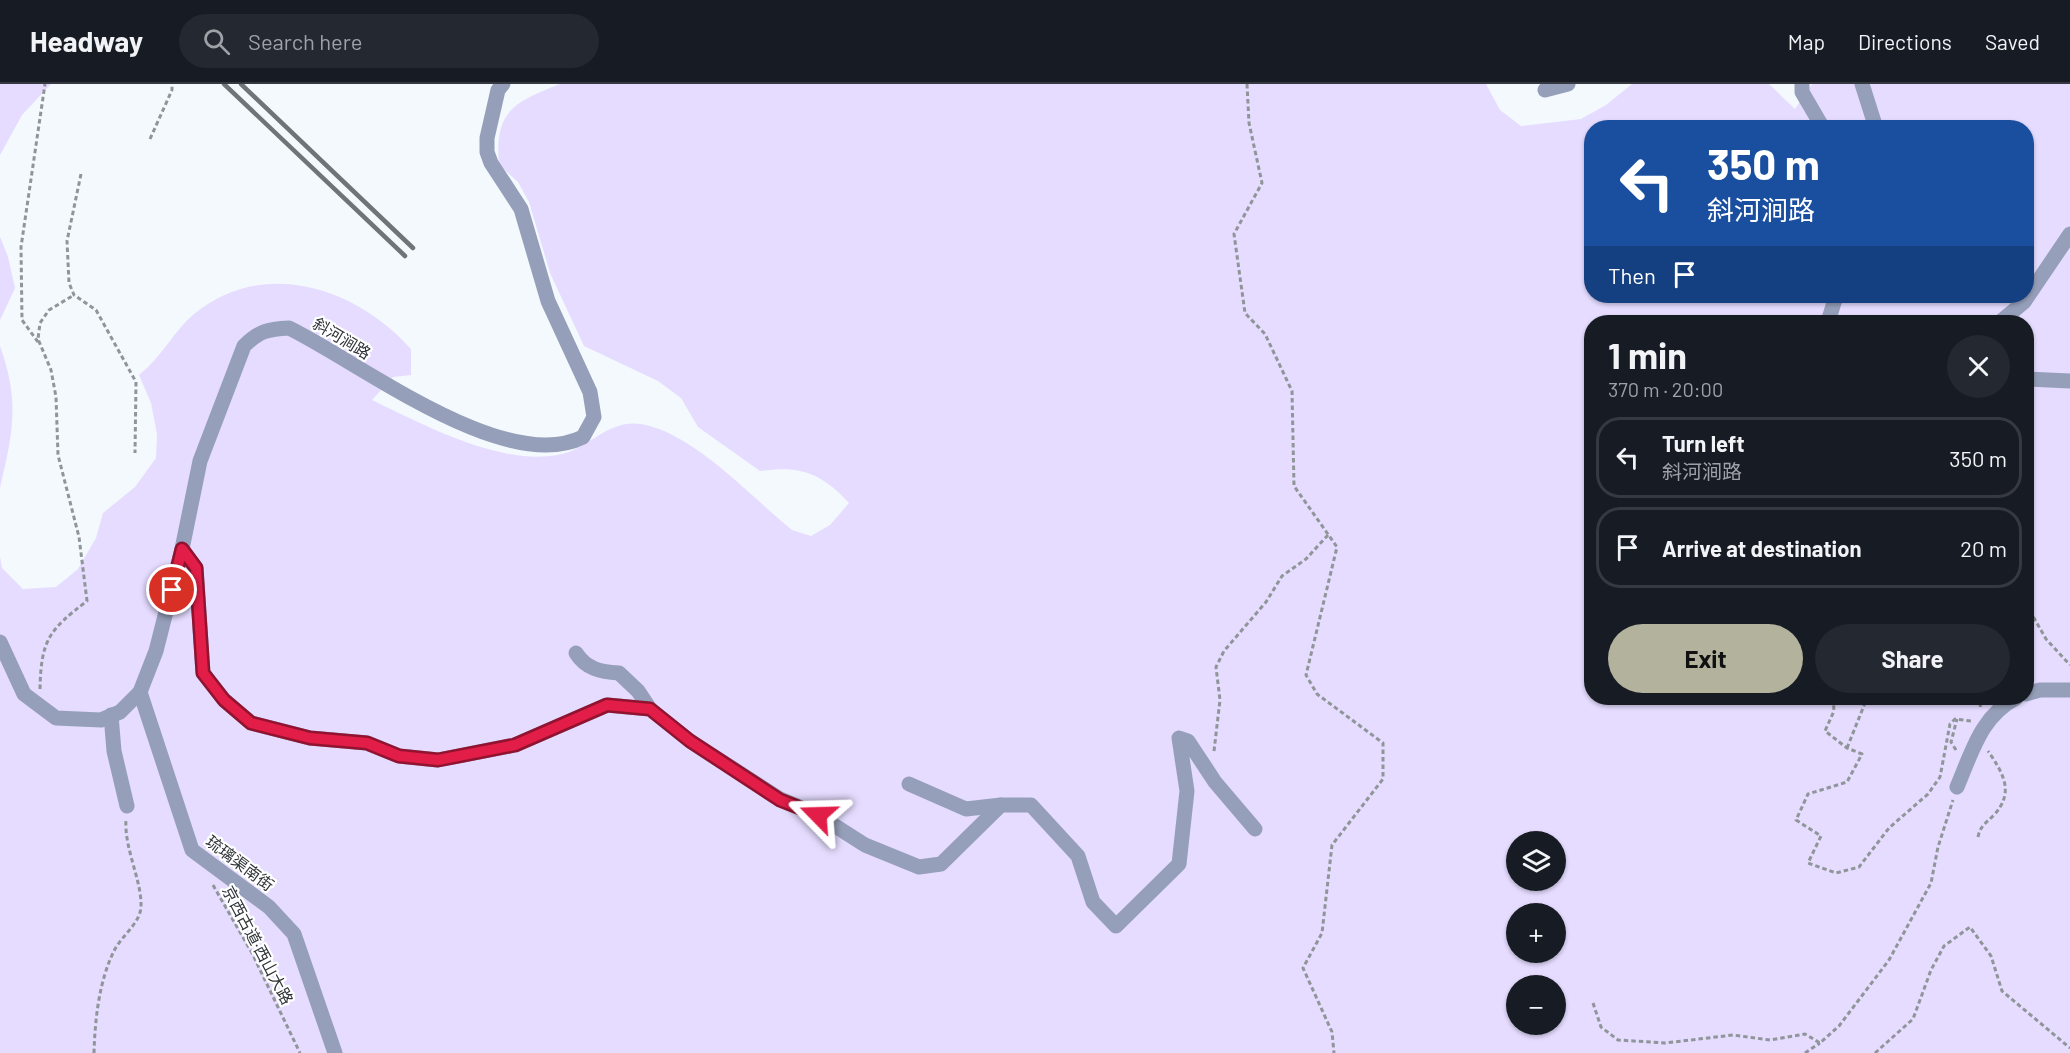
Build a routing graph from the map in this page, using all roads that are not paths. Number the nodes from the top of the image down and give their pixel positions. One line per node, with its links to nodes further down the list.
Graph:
1 (503, 84): 14 (street, 斜河涧路)
2 (1568, 84): 5 (street)
3 (1802, 84): 6 (street)
4 (1862, 84): 7 (street)
5 (1545, 90)
6 (1818, 120)
7 (1873, 120)
8 (2070, 234): 9 (street)
9 (2034, 287)
10 (2023, 303): 11 (street)
11 (2008, 315)
12 (2034, 379): 13 (street)
13 (2070, 381)
14 (182, 549): 18 (street, 斜河涧路); 21 (street)
15 (0, 642): 22 (street, 斜河涧路)
16 (576, 653): 21 (street)
17 (2070, 690): 19 (street)
18 (140, 692): 22 (street, 斜河涧路); 28 (street, 琉璃渠南街)
19 (2034, 692)
20 (2002, 705): 24 (street)
21 (650, 709): 25 (street)
22 (111, 715): 26 (street)
23 (909, 784): 25 (street)
24 (1958, 787)
25 (1001, 806): 27 (street)
26 (127, 807)
27 (1255, 829)
28 (335, 1053)

